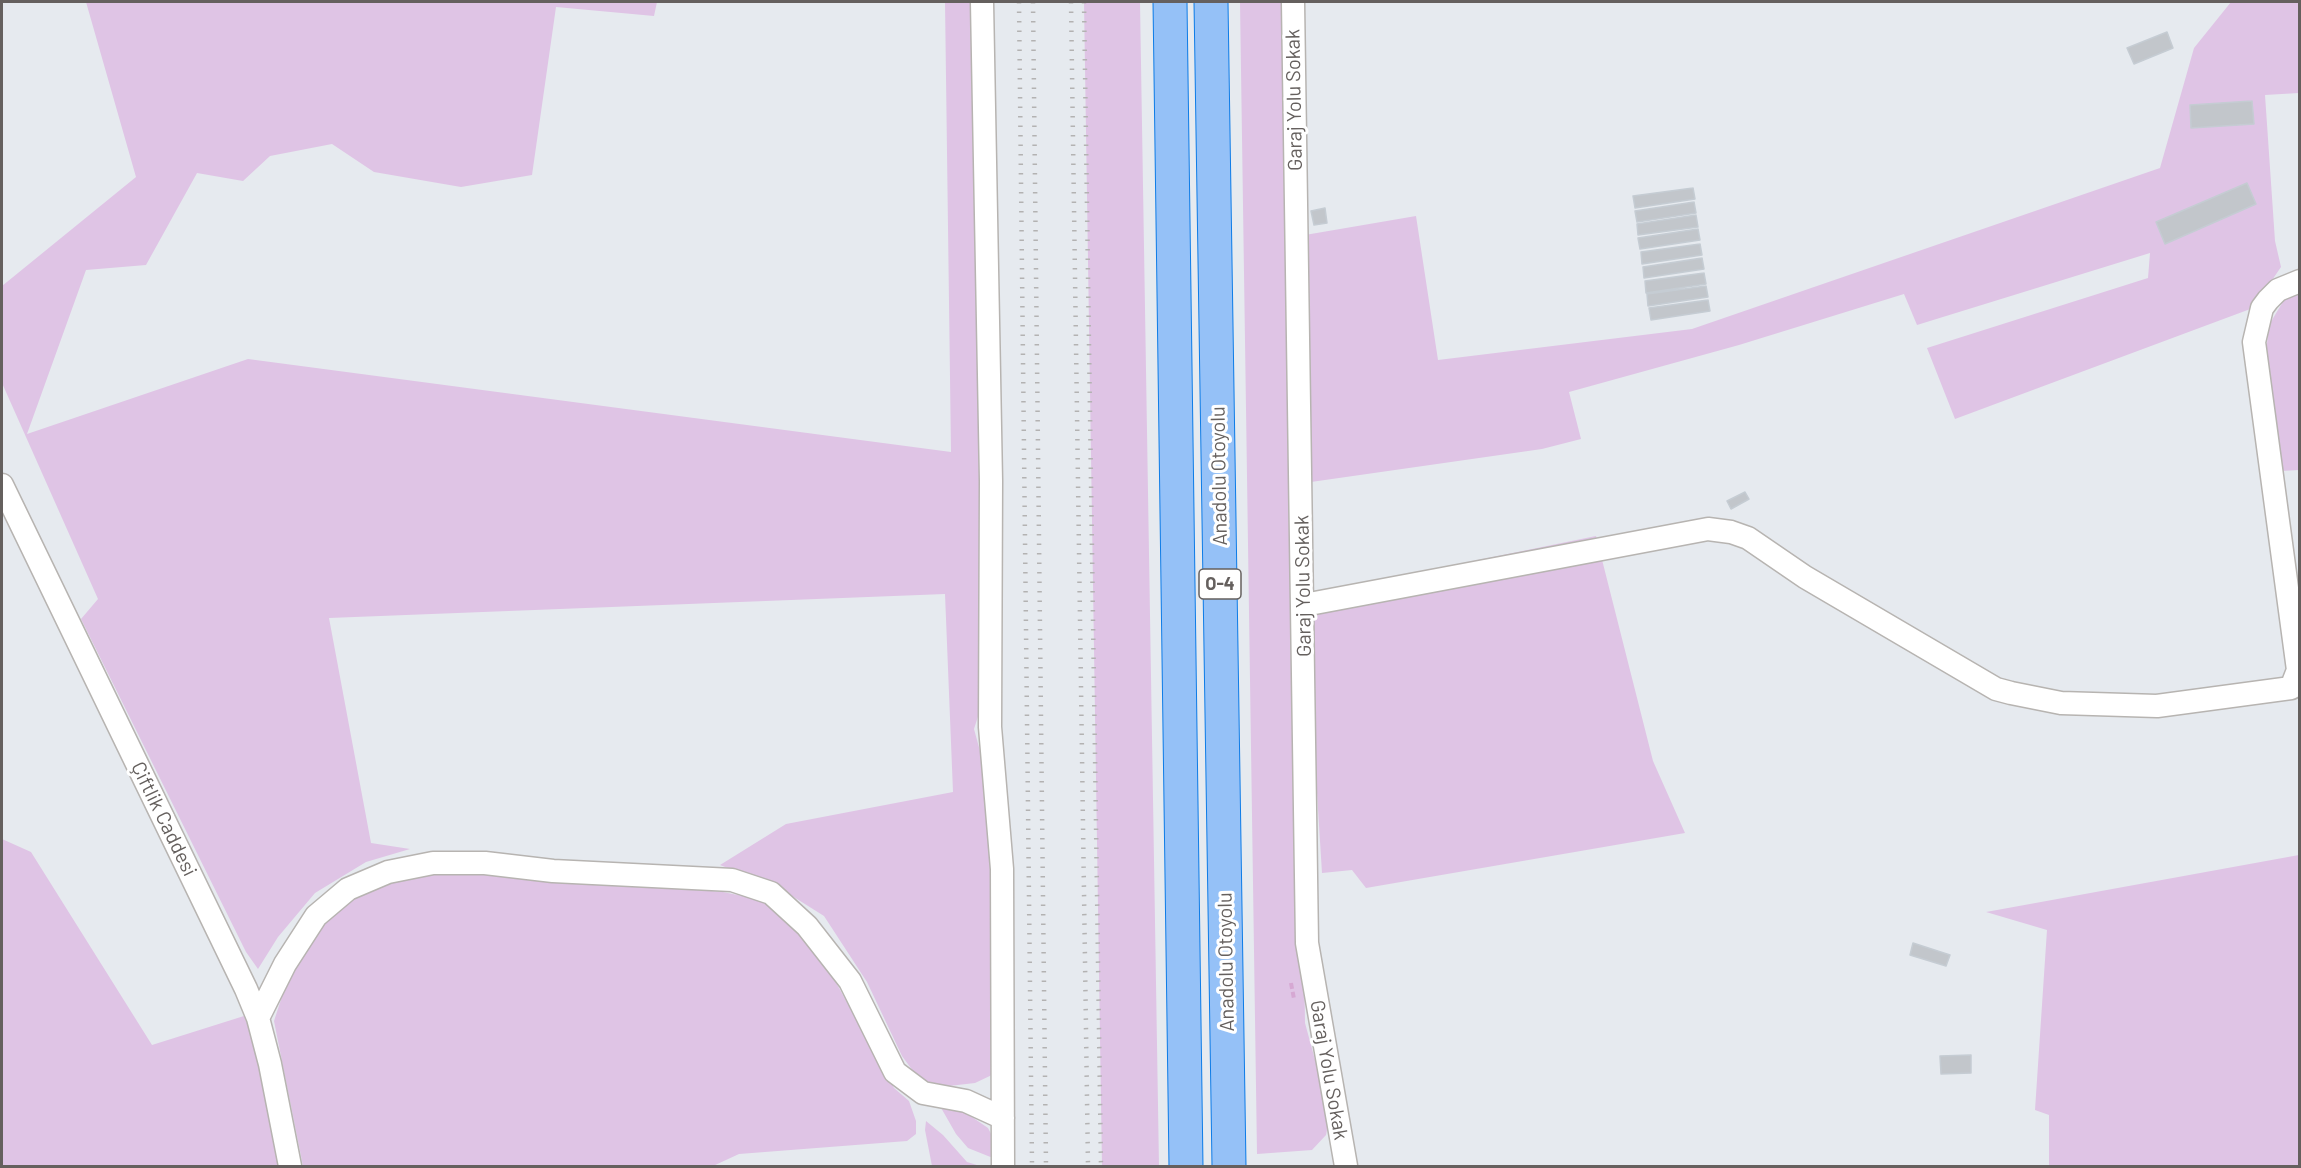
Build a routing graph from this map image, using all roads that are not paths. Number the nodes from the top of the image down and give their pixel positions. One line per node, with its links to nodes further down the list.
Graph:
1 (982, 2): 10 (street)
2 (1170, 2): 13 (highway, O-4)
3 (1211, 2): 14 (highway, Anadolu Otoyolu / O-4)
4 (1293, 2): 7 (street, Garaj Yolu Sokak)
5 (2300, 281): 8 (street)
6 (2, 485): 9 (street, Çiftlik Caddesi)
7 (1304, 605): 8 (street); 15 (street, Garaj Yolu Sokak)
8 (2295, 688)
9 (258, 1018): 10 (street); 11 (street, Çiftlik Caddesi)
10 (1003, 1118): 12 (street)
11 (290, 1167)
12 (1003, 1167)
13 (1186, 1167)
14 (1229, 1167)
15 (1346, 1167)

